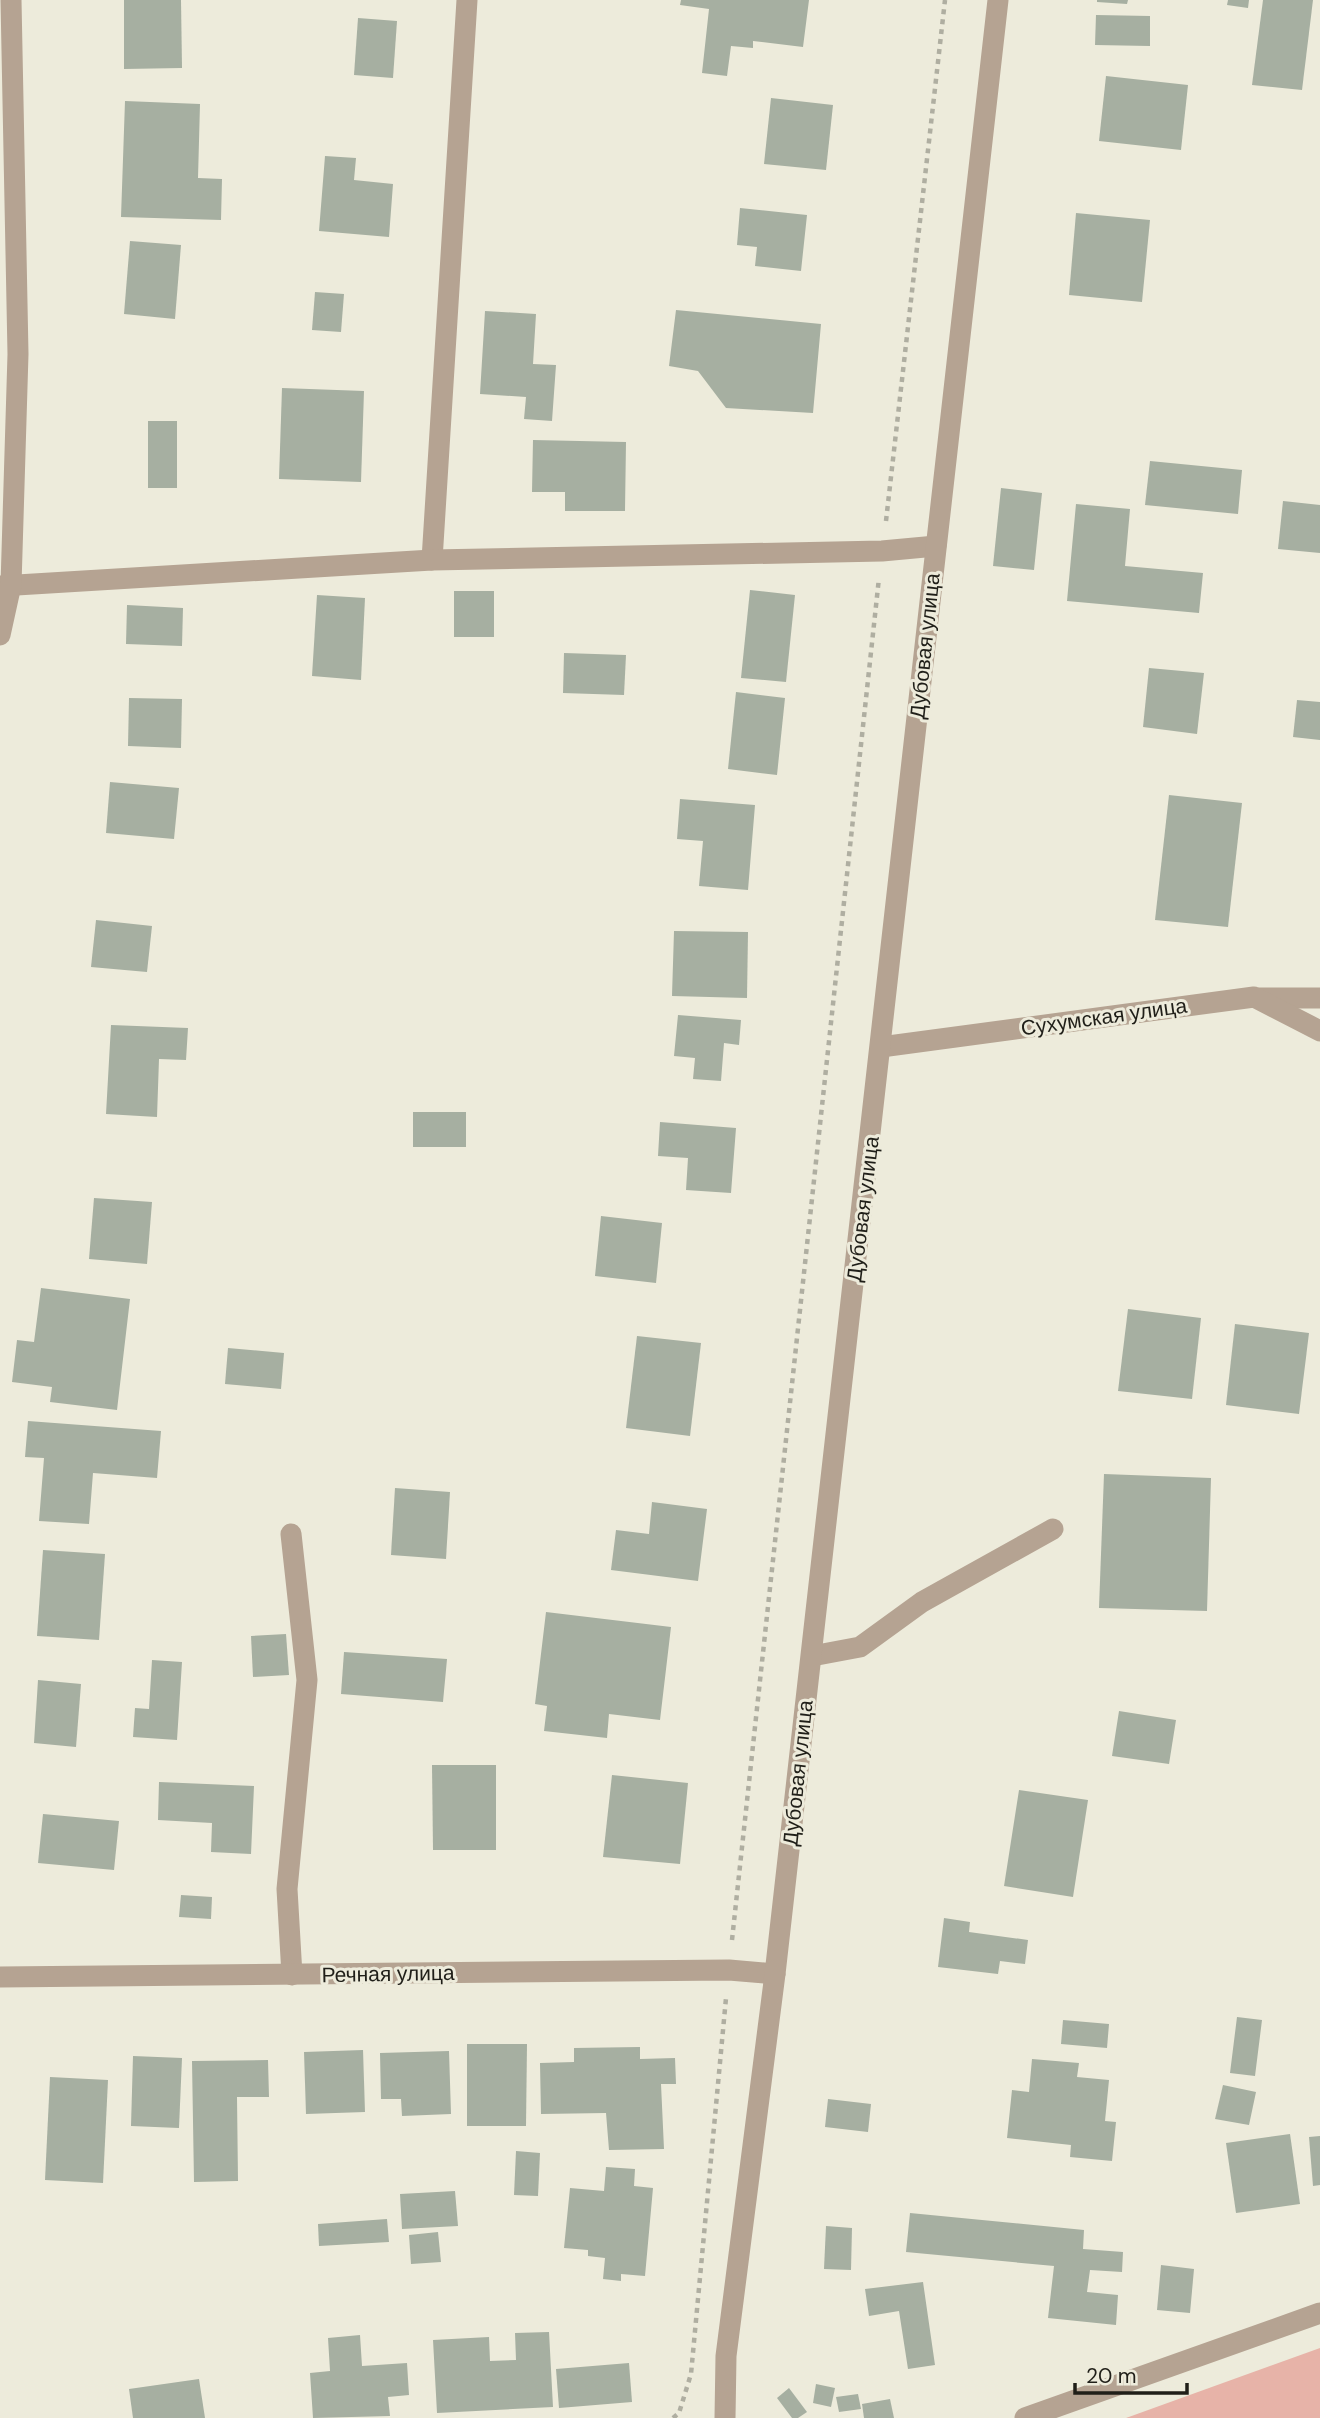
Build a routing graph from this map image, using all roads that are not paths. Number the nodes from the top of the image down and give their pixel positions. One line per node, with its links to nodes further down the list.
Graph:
1 (11, 0): 6 (street)
2 (467, 0): 5 (street)
3 (998, 0): 4 (street, Дубовая улица)
4 (936, 546): 5 (street); 11 (street, Дубовая улица)
5 (432, 560): 6 (street)
6 (6, 585): 7 (street)
7 (0, 635)
8 (1254, 998): 9 (street, Сухумская улица); 10 (street); 11 (street, Сухумская улица)
9 (1320, 998)
10 (1320, 1031)
11 (881, 1047): 14 (street, Дубовая улица)
12 (1053, 1529): 14 (street)
13 (291, 1534): 16 (street)
14 (812, 1656): 15 (street, Дубовая улица)
15 (775, 1974): 16 (street, Речная улица); 19 (street, Дубовая улица)
16 (292, 1975): 17 (street, Речная улица)
17 (0, 1977)
18 (1320, 2313): 20 (street)
19 (724, 2418)
20 (1025, 2418)

